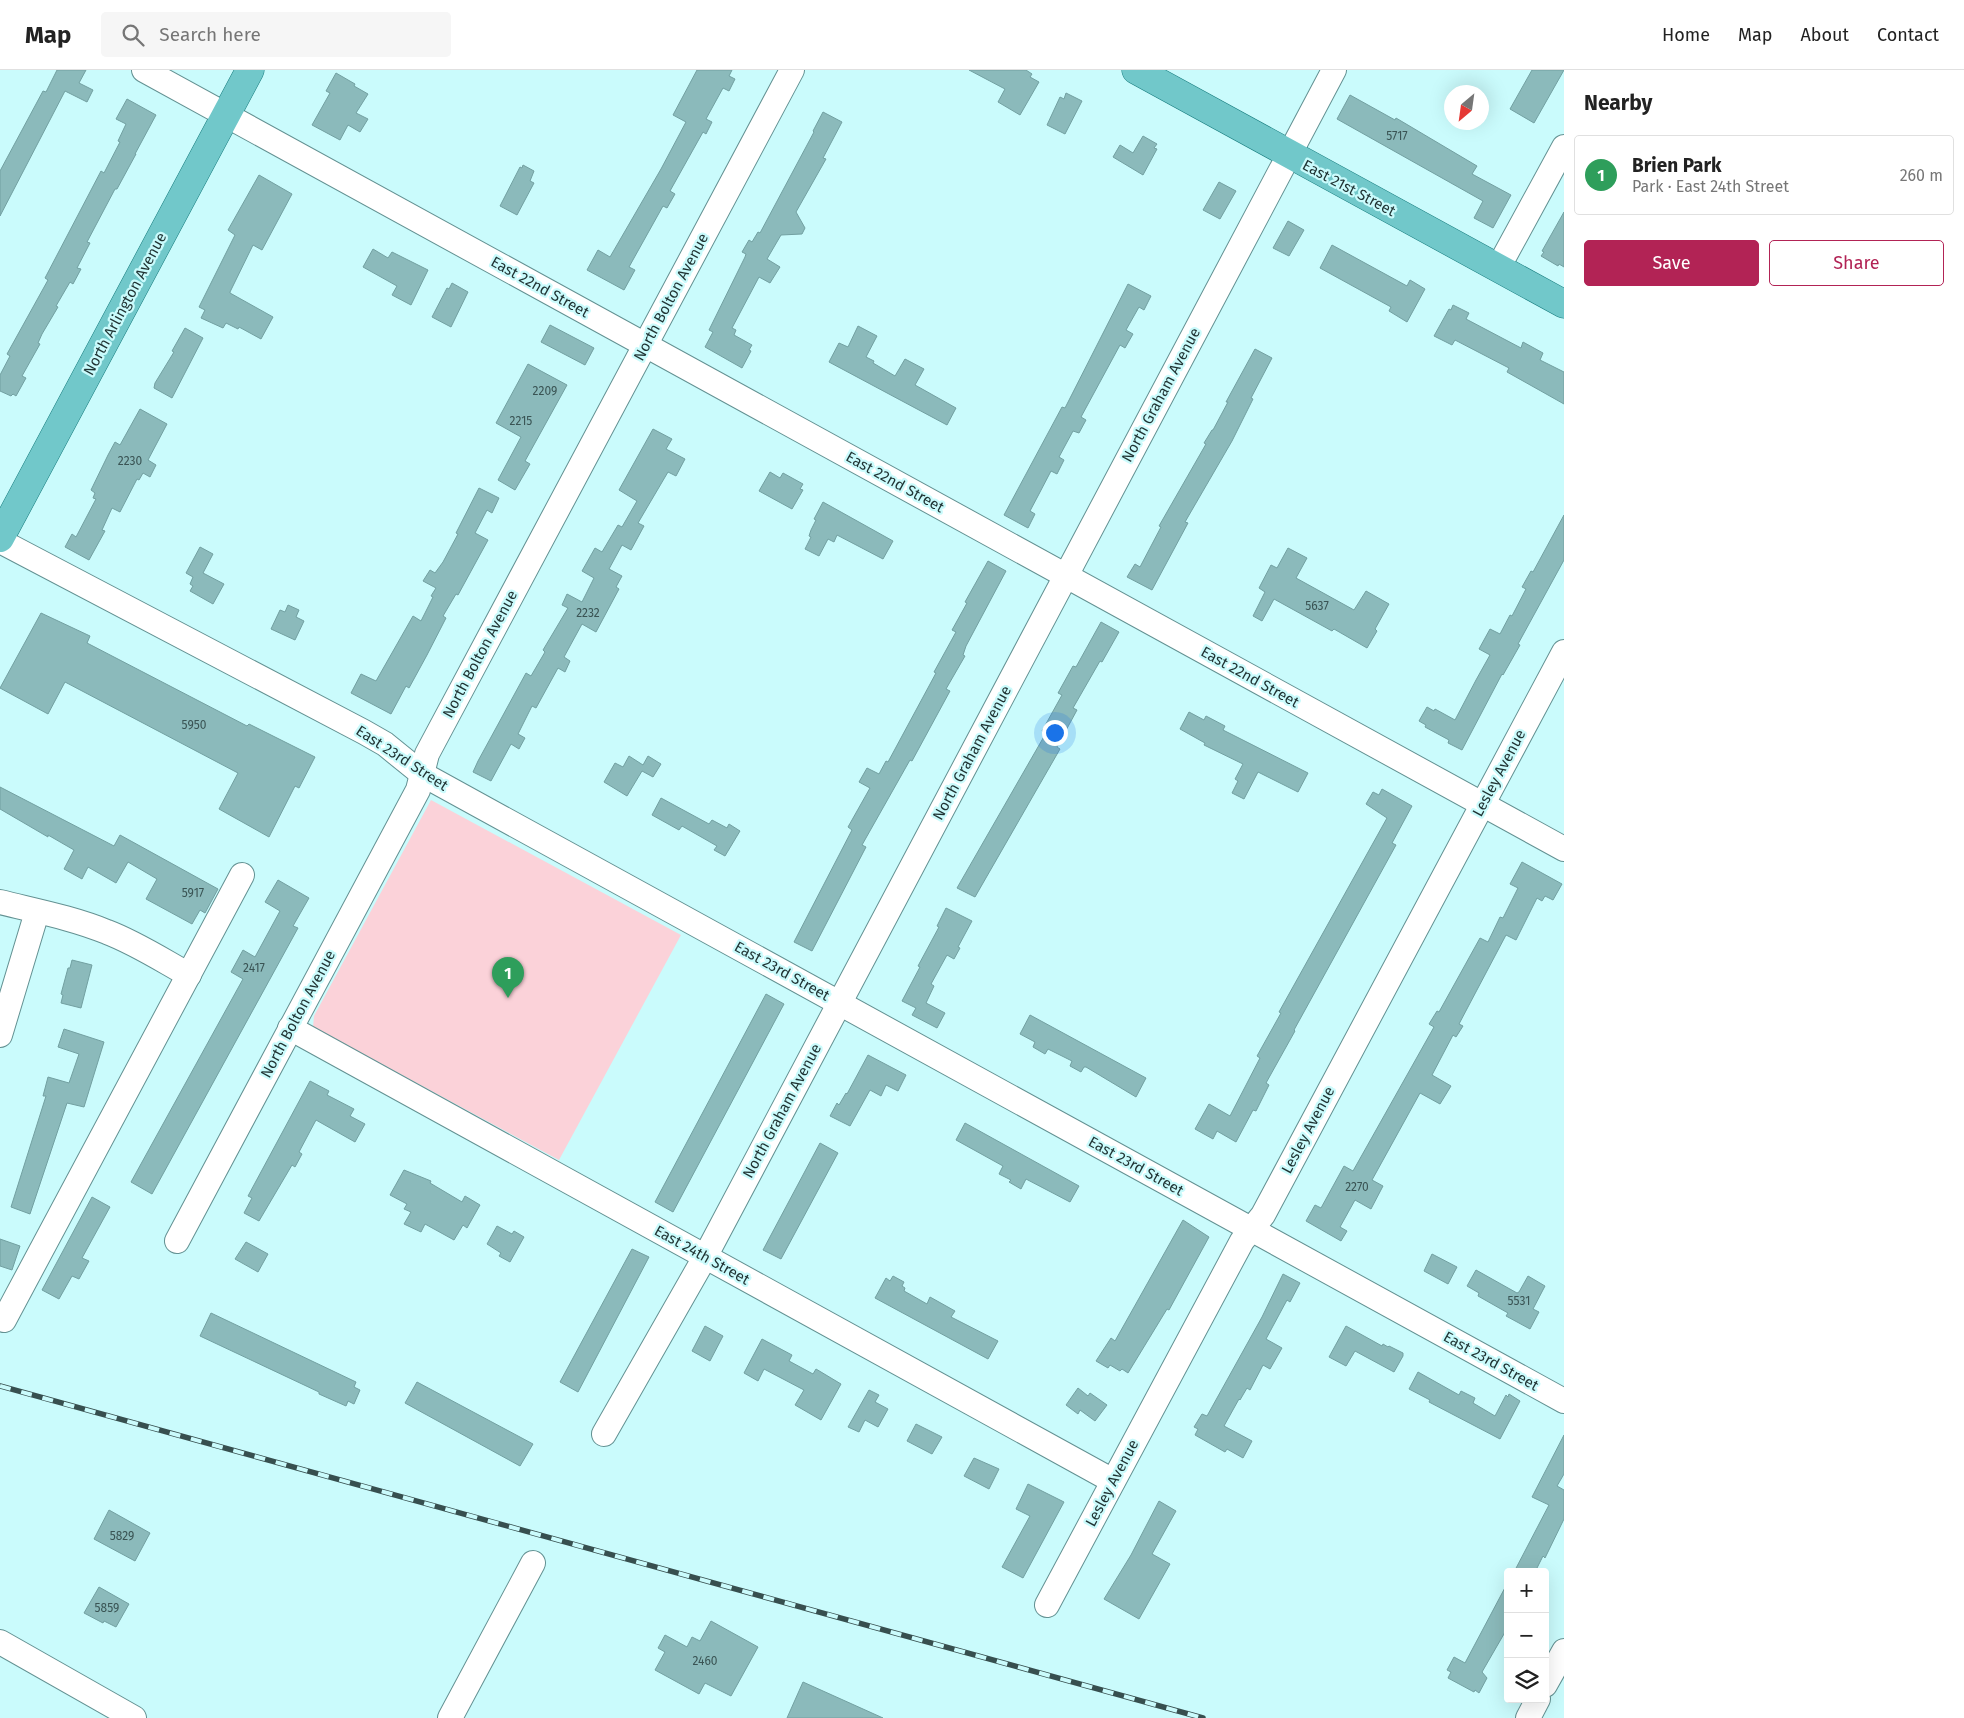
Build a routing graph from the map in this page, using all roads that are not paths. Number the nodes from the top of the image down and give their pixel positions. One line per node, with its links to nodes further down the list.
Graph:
1 (144, 70): 6 (street, East 22nd Street)
2 (250, 70): 6 (main road, North Arlington Avenue)
3 (792, 70): 11 (street, North Bolton Avenue)
4 (1136, 70): 8 (main road, East 21st Street)
5 (1334, 70): 8 (street, North Graham Avenue)
6 (227, 115): 11 (street, East 22nd Street); 12 (main road, North Arlington Avenue)
7 (1564, 147): 9 (street)
8 (1288, 155): 9 (main road, East 21st Street); 13 (street, North Graham Avenue)
9 (1498, 268): 10 (main road, East 21st Street)
10 (1564, 304)
11 (646, 344): 13 (street, East 22nd Street); 15 (street, North Bolton Avenue)
12 (0, 539): 15 (street, East 23rd Street)
13 (1066, 576): 16 (street, East 22nd Street); 22 (street, North Graham Avenue)
14 (1564, 652): 16 (street, Lesley Avenue)
15 (422, 774): 22 (street, East 23rd Street); 23 (street, North Bolton Avenue)
16 (1483, 804): 17 (street, East 22nd Street); 25 (street, Lesley Avenue)
17 (1564, 849)
18 (242, 875): 21 (street)
19 (0, 902): 20 (street)
20 (37, 912): 21 (street); 24 (street)
21 (188, 975): 28 (street)
22 (840, 1002): 25 (street, East 23rd Street); 27 (street, North Graham Avenue)
23 (290, 1028): 26 (street, North Bolton Avenue); 27 (street, East 24th Street)
24 (0, 1035)
25 (1251, 1230): 29 (street, East 23rd Street); 31 (street, Lesley Avenue)
26 (177, 1241)
27 (705, 1257): 30 (street, North Graham Avenue); 31 (street, East 24th Street)
28 (4, 1320)
29 (1564, 1401)
30 (604, 1434)
31 (1113, 1481): 33 (street, Lesley Avenue)
32 (533, 1564): 39 (street)
33 (1047, 1605)
34 (0, 1642): 38 (street)
35 (1564, 1651): 36 (street)
36 (1549, 1678)
37 (1536, 1703): 40 (street)
38 (134, 1718)
39 (450, 1718)
40 (1528, 1718)

